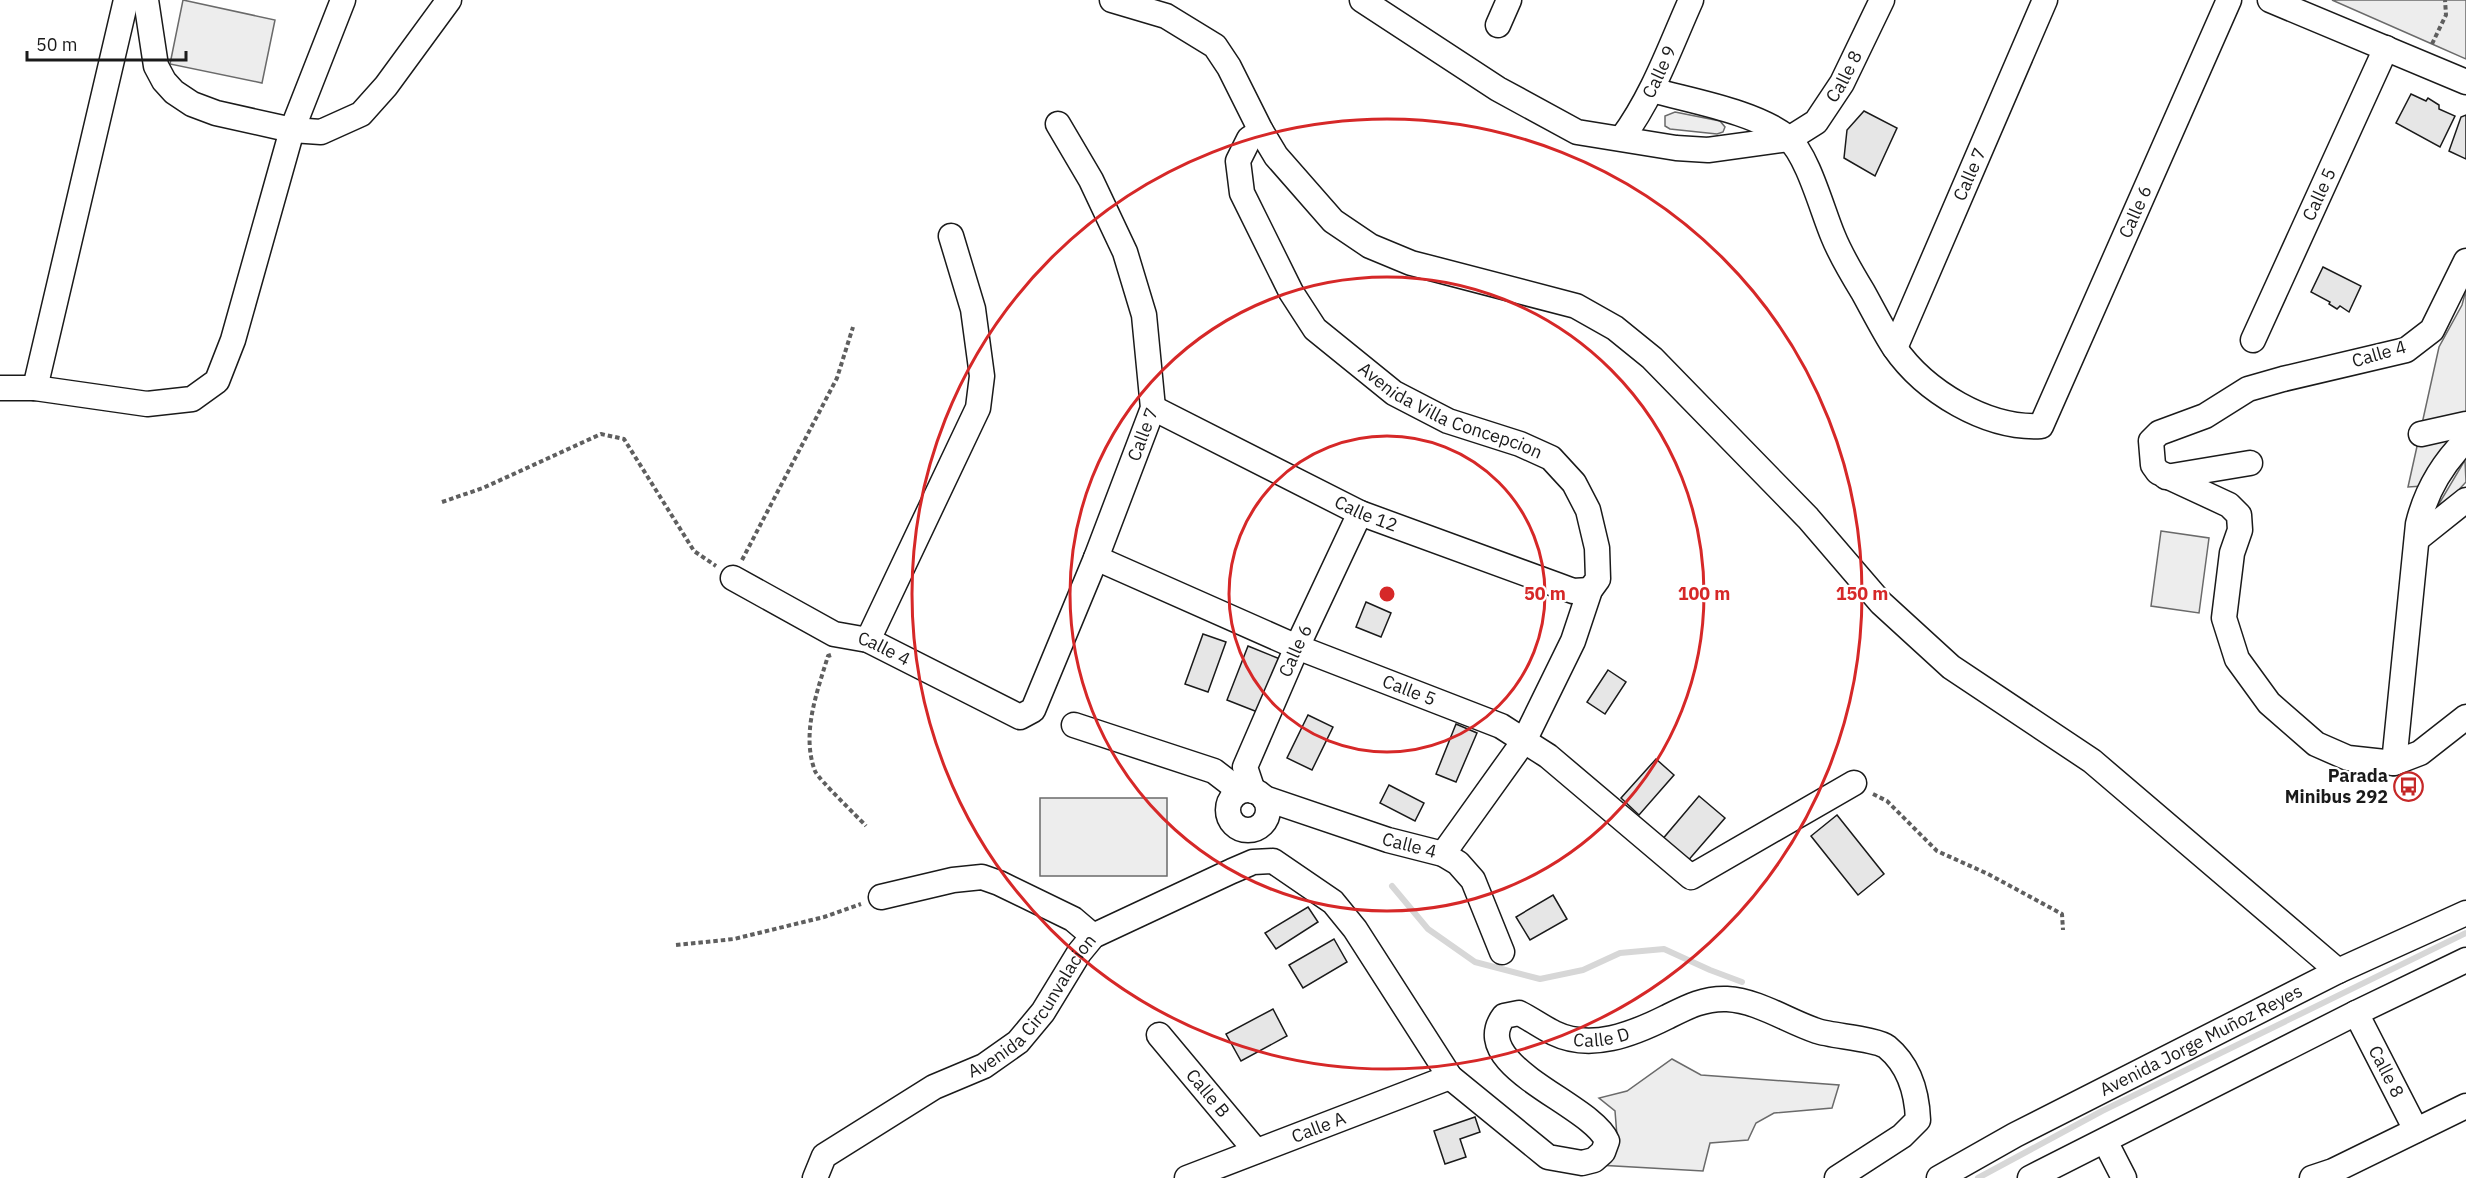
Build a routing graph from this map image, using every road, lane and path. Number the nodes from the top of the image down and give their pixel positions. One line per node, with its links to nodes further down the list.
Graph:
1 (126, 0): 30 (street)
2 (146, 0): 20 (street)
3 (343, 0): 20 (street)
4 (449, 0): 20 (street)
5 (1112, 0): 21 (street)
6 (1362, 0): 22 (street)
7 (1509, 0): 14 (street)
8 (1691, 0): 18 (street, Calle 9)
9 (1882, 0): 23 (street, Calle 8)
10 (2045, 0): 28 (street, Calle 7)
11 (2229, 0): 28 (street, Calle 6)
12 (2270, 0): 15 (street)
13 (2445, 0): 16 (path)
14 (1498, 25)
15 (2386, 48): 16 (street); 27 (street, Calle 5)
16 (2426, 64): 17 (street)
17 (2466, 82)
18 (1652, 90): 22 (street, Calle 9); 23 (street)
19 (1058, 124): 31 (street, Calle 7)
20 (292, 129): 30 (street)
21 (1261, 131): 43 (street, Avenida Villa Concepcion); 64 (street)
22 (1622, 138): 23 (street)
23 (1789, 139): 28 (street)
24 (951, 236): 44 (street)
25 (2466, 261): 36 (street, Calle 4)
26 (853, 327): 42 (path)
27 (2253, 340)
28 (1895, 348)
29 (0, 388): 30 (street)
30 (35, 388)
31 (1153, 408): 39 (street, Calle 12); 41 (street, Calle 7)
32 (2466, 424): 33 (street)
33 (2421, 434)
34 (2466, 440): 40 (street)
35 (2250, 463): 36 (street)
36 (2166, 477): 50 (street)
37 (2466, 500): 40 (street)
38 (442, 502): 42 (path)
39 (1360, 513): 43 (street, Calle 12); 45 (street, Calle 6)
40 (2417, 539): 50 (street)
41 (1096, 558): 45 (street, Calle 5); 46 (street, Calle 7)
42 (733, 578): 44 (street, Calle 4)
43 (1590, 590): 49 (street, Avenida Villa Concepcion)
44 (867, 640): 46 (street, Calle 4); 53 (path)
45 (1297, 647): 49 (street, Calle 5); 52 (street, Calle 6)
46 (1033, 710)
47 (2466, 717): 50 (street)
48 (1074, 725): 52 (street, Calle 4)
49 (1524, 741): 51 (street, Calle 5); 55 (street, Avenida Villa Concepcion)
50 (2394, 763)
51 (1854, 783): 59 (path)
52 (1252, 793): 54 (street); 54 (street); 55 (street, Calle 4)
53 (866, 826)
54 (1248, 831): 56 (street)
55 (1443, 854): 62 (street, Calle 4)
56 (1253, 862): 60 (street, Avenida Circunvalacion); 67 (street)
57 (881, 897): 60 (street); 61 (path)
58 (2466, 912): 64 (street, Avenida Jorge Muñoz Reyes)
59 (2063, 930)
60 (1093, 936): 73 (street, Avenida Circunvalacion)
61 (676, 945)
62 (1502, 952)
63 (2466, 960): 65 (street)
64 (2338, 971): 76 (street, Avenida Jorge Muñoz Reyes)
65 (2356, 1013): 69 (street, Calle 8); 70 (street)
66 (1159, 1035): 71 (street, Calle B)
67 (1450, 1077): 71 (street, Calle A); 72 (street, Calle D)
68 (2466, 1106): 69 (street)
69 (2416, 1130): 79 (street)
70 (2105, 1141): 77 (street); 78 (street)
71 (1256, 1151): 74 (street, Calle A)
72 (1551, 1167): 75 (street, Calle D)
73 (815, 1178)
74 (1187, 1178)
75 (1837, 1178)
76 (1939, 1178)
77 (2030, 1178)
78 (2124, 1178)
79 (2312, 1178)

